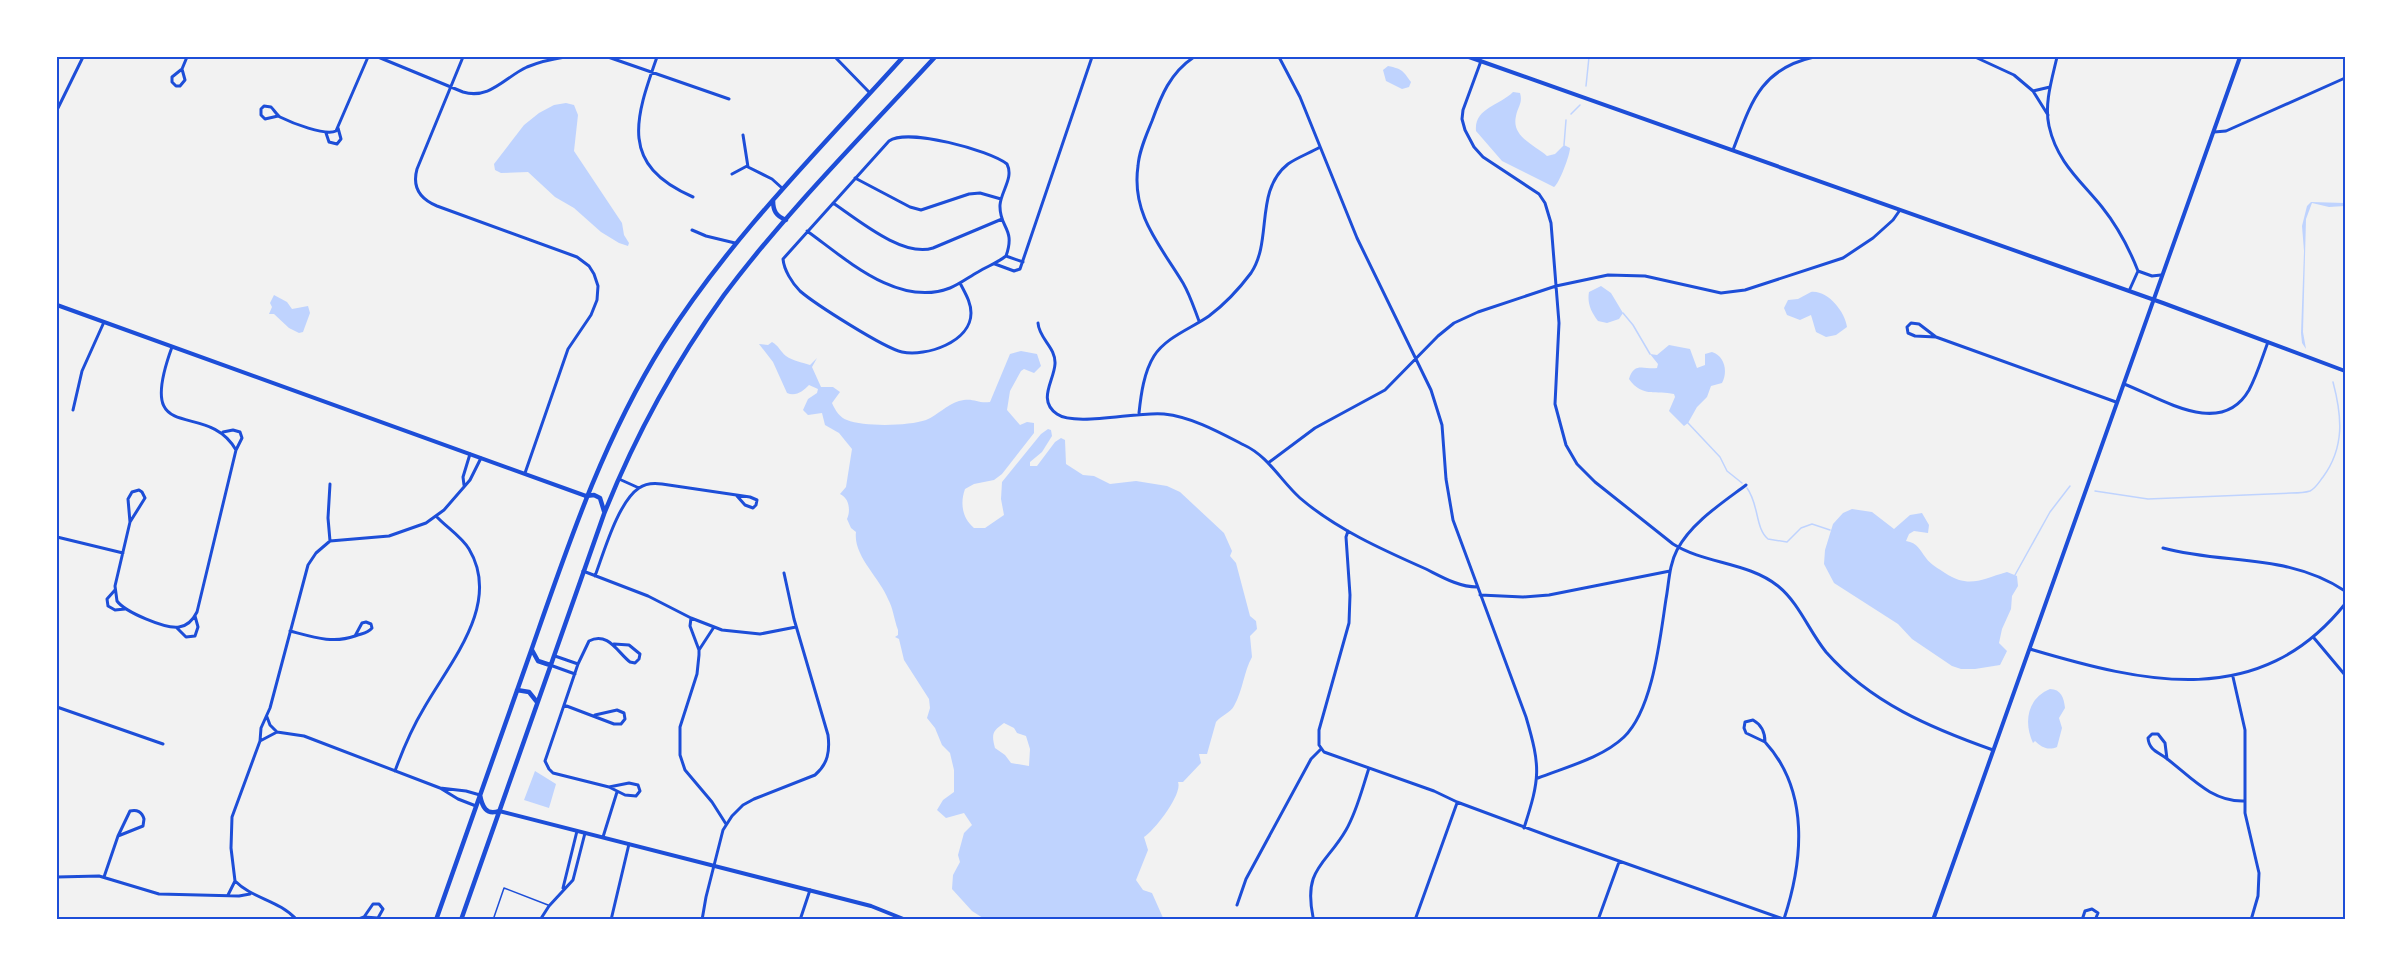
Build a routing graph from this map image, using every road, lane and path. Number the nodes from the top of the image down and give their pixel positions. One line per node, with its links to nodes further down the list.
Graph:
1 (83, 57): 30 (street)
2 (187, 57): 22 (street)
3 (368, 57): 33 (street)
4 (378, 57): 25 (street)
5 (463, 57): 25 (street)
6 (565, 57): 25 (street)
7 (608, 57): 23 (street)
8 (657, 57): 23 (street)
9 (836, 57): 28 (street)
10 (903, 57): 28 (highway)
11 (935, 57): 49 (highway)
12 (1092, 57): 54 (street)
13 (1194, 57): 63 (street)
14 (1279, 57): 37 (street)
15 (1469, 57): 21 (street)
16 (1814, 57): 20 (street)
17 (1975, 57): 27 (street)
18 (2057, 57): 26 (street)
19 (2240, 57): 34 (street)
20 (1801, 58): 38 (street)
21 (1481, 61): 38 (street); 59 (street)
22 (182, 69): 22 (street)
23 (652, 72): 29 (street); 43 (street)
24 (2345, 78): 34 (street)
25 (451, 87): 80 (street)
26 (2050, 87): 27 (street); 32 (street)
27 (2033, 91): 32 (street)
28 (871, 93): 42 (highway)
29 (729, 99)
30 (57, 110)
31 (278, 116): 31 (street); 35 (street)
32 (2048, 116): 56 (street)
33 (338, 128): 35 (street); 35 (street)
34 (2212, 132): 57 (street)
35 (326, 133)
36 (743, 135): 39 (street)
37 (1320, 147): 63 (street); 69 (street)
38 (1733, 150): 47 (street)
39 (747, 166): 40 (street); 42 (street)
40 (732, 174)
41 (855, 178): 44 (street); 44 (street); 46 (street)
42 (783, 189): 45 (highway)
43 (693, 197)
44 (1001, 199): 48 (street)
45 (773, 200): 49 (highway); 52 (highway)
46 (833, 202): 48 (street); 51 (street)
47 (1900, 210): 59 (street); 60 (street)
48 (1002, 219): 53 (street)
49 (786, 220): 81 (highway)
50 (692, 230): 52 (street)
51 (807, 231): 58 (street); 58 (street)
52 (735, 243): 86 (highway)
53 (1006, 256): 54 (street); 55 (street)
54 (1023, 262): 55 (street)
55 (994, 264): 58 (street)
56 (2138, 272): 57 (street); 60 (street)
57 (2161, 275): 61 (street)
58 (960, 283)
59 (1556, 286): 69 (street); 94 (street)
60 (2129, 291): 61 (street)
61 (2153, 299): 67 (street); 71 (street)
62 (57, 306): 64 (street)
63 (1199, 321): 74 (street)
64 (104, 322): 68 (street); 73 (street)
65 (1038, 323): 74 (street)
66 (1936, 338): 66 (street); 72 (street)
67 (2268, 342): 70 (street); 71 (street)
68 (172, 347): 75 (street); 77 (street)
69 (1417, 358): 79 (street); 101 (street)
70 (2345, 371)
71 (2122, 384): 72 (street)
72 (2116, 402): 116 (street)
73 (73, 410)
74 (1139, 413): 79 (street)
75 (222, 432): 76 (street); 76 (street)
76 (236, 450): 107 (street)
77 (470, 454): 78 (street); 83 (street)
78 (481, 458): 80 (street); 83 (street)
79 (1268, 463): 91 (street)
80 (525, 473): 86 (street)
81 (618, 479): 85 (street); 88 (highway)
82 (330, 484): 93 (street)
83 (464, 485): 89 (street)
84 (1746, 485): 94 (street)
85 (639, 488): 87 (street); 100 (street)
86 (586, 496): 88 (highway); 117 (highway)
87 (737, 496): 87 (street)
88 (604, 514): 97 (highway)
89 (436, 516): 93 (street); 140 (street)
90 (130, 522): 90 (street); 96 (street)
91 (1348, 531): 101 (street); 135 (street)
92 (57, 537): 96 (street)
93 (330, 541): 112 (street)
94 (1678, 547): 98 (street); 136 (street)
95 (2163, 548): 103 (street)
96 (123, 553): 102 (street)
97 (583, 571): 100 (street); 119 (highway)
98 (1670, 571): 104 (street); 141 (street)
99 (784, 573): 111 (street)
100 (595, 576): 108 (street)
101 (1477, 587): 104 (street)
102 (115, 590): 106 (street); 106 (street)
103 (2345, 591)
104 (1479, 595): 141 (street)
105 (2345, 604): 114 (street)
106 (125, 609): 109 (street)
107 (195, 616): 109 (street); 109 (street)
108 (691, 618): 110 (street); 118 (street)
109 (177, 627)
110 (714, 627): 111 (street); 118 (street)
111 (796, 627): 151 (street)
112 (290, 631): 113 (street); 130 (street)
113 (355, 636): 113 (street)
114 (2314, 638): 123 (street); 124 (street)
115 (615, 644): 115 (street); 120 (street)
116 (2029, 649): 124 (street); 136 (street)
117 (531, 650): 121 (highway); 125 (highway)
118 (699, 650): 151 (street)
119 (554, 656): 120 (street); 121 (highway)
120 (578, 664): 122 (street)
121 (550, 665): 122 (street); 126 (highway)
122 (575, 674): 127 (street)
123 (2345, 675)
124 (2233, 677): 147 (street)
125 (517, 690): 126 (highway); 146 (highway)
126 (537, 702): 150 (highway)
127 (564, 705): 129 (street); 144 (street)
128 (57, 707): 134 (street)
129 (595, 715): 129 (street)
130 (267, 717): 131 (street); 132 (street)
131 (277, 732): 132 (street); 140 (street)
132 (260, 741): 162 (street)
133 (1765, 742): 133 (street); 171 (street)
134 (163, 744)
135 (1320, 749): 138 (street); 167 (street)
136 (1993, 750): 184 (street)
137 (2167, 759): 137 (street); 147 (street)
138 (1369, 768): 148 (street); 170 (street)
139 (2345, 770): 142 (street)
140 (395, 771): 143 (street)
141 (1538, 778): 152 (street)
142 (2345, 779)
143 (440, 788): 146 (street); 149 (street)
144 (609, 788): 145 (street); 145 (street)
145 (617, 792): 156 (street)
146 (480, 795): 149 (highway); 150 (highway)
147 (2244, 801): 187 (street)
148 (1457, 802): 152 (street); 182 (street)
149 (476, 806): 174 (highway)
150 (499, 812): 153 (street); 175 (highway)
151 (726, 824): 159 (street)
152 (1524, 828): 158 (street)
153 (577, 831): 154 (street); 163 (street)
154 (585, 833): 156 (street); 163 (street)
155 (118, 836): 155 (street); 160 (street)
156 (603, 837): 157 (street)
157 (629, 844): 159 (street); 178 (street)
158 (1619, 862): 171 (street); 183 (street)
159 (715, 866): 164 (street); 179 (street)
160 (104, 877): 161 (street); 166 (street)
161 (57, 878)
162 (235, 881): 165 (street); 166 (street)
163 (563, 888): 168 (street)
164 (810, 890): 180 (street); 181 (street)
165 (250, 894): 166 (street); 172 (street)
166 (228, 896)
167 (1237, 905)
168 (549, 906): 176 (lane); 177 (street)
169 (364, 917): 169 (street); 173 (street)
170 (1313, 917)
171 (1785, 919)
172 (297, 920)
173 (356, 920)
174 (436, 920)
175 (461, 920)
176 (493, 920)
177 (540, 920)
178 (611, 920)
179 (702, 920)
180 (800, 920)
181 (906, 920)
182 (1415, 920)
183 (1598, 920)
184 (1933, 920)
185 (2082, 920): 186 (street)
186 (2095, 920)
187 (2251, 920)

